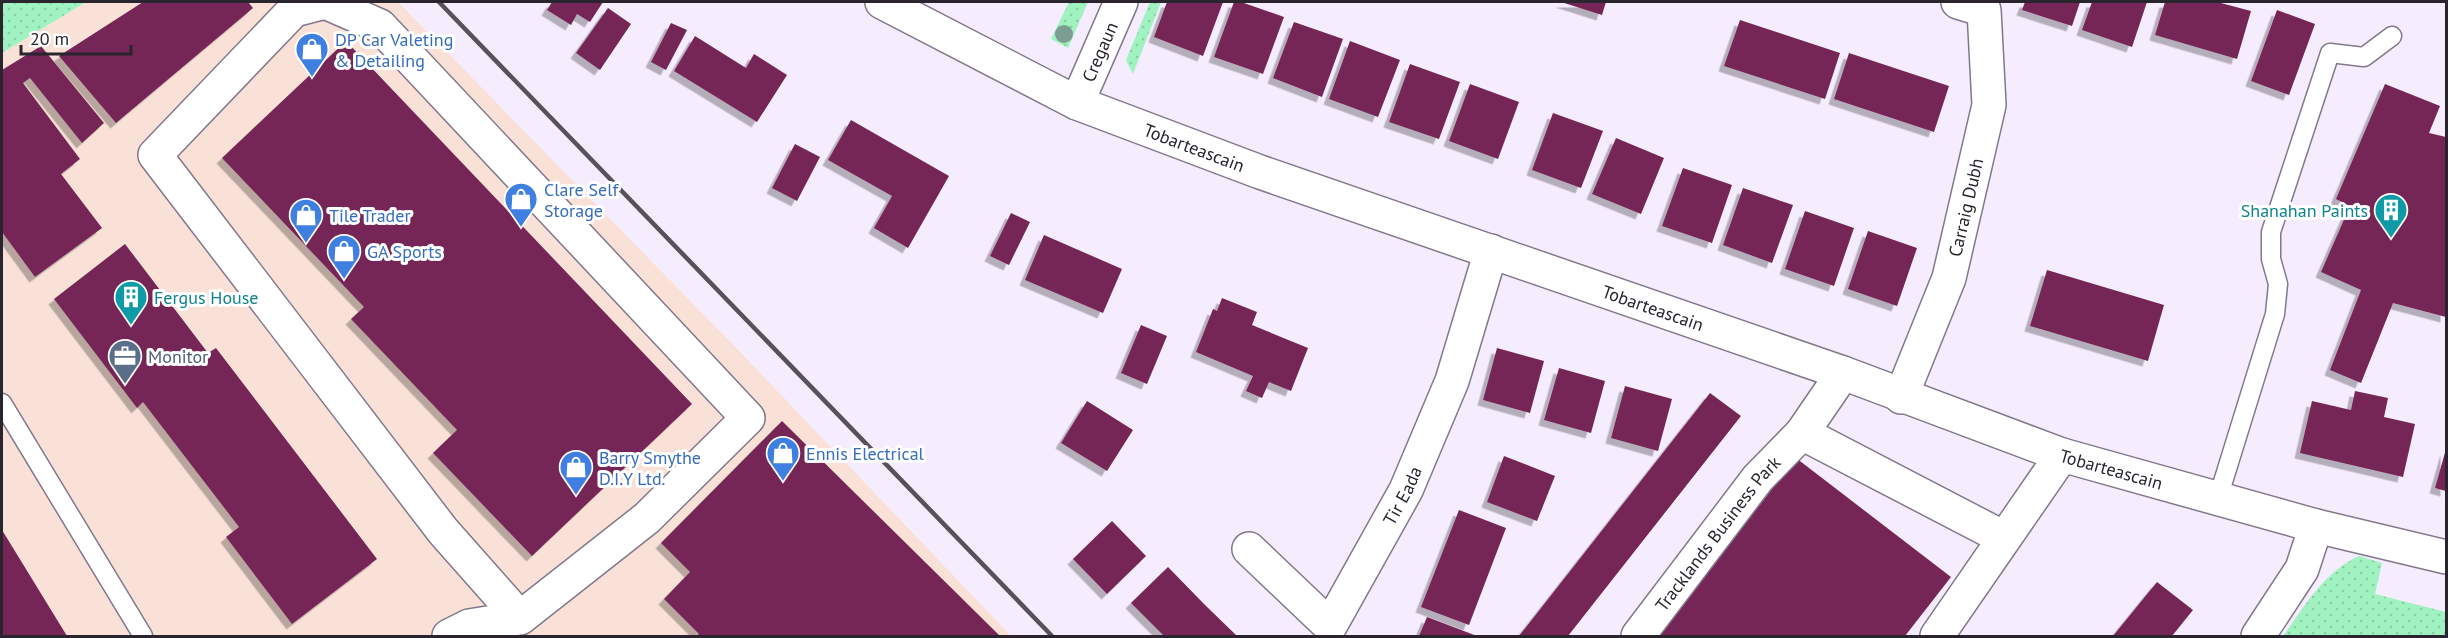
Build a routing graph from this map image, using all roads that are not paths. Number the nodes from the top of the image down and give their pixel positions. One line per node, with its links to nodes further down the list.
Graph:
1 (882, 2): 5 (street, Tobarteascain)
2 (1121, 2): 5 (street, Cregaun)
3 (1975, 4): 8 (street, Carraig Dubh)
4 (2392, 36): 12 (lane)
5 (1077, 104): 6 (street, Tobarteascain)
6 (1491, 251): 7 (street, Tobarteascain); 15 (street, Tir Eada)
7 (1843, 373): 8 (street, Tobarteascain); 10 (street, Tracklands Business Park)
8 (1901, 397): 11 (street, Tobarteascain)
9 (2, 403): 19 (lane)
10 (1802, 433): 14 (street); 20 (street, Tracklands Business Park)
11 (2062, 455): 12 (street, Tobarteascain); 14 (street)
12 (2218, 498): 13 (street, Tobarteascain)
13 (2316, 525): 16 (street, Tobarteascain); 22 (street)
14 (2004, 538): 21 (street)
15 (1249, 549)
16 (2446, 556)
17 (520, 618): 17 (street); 18 (street)
18 (466, 633)
19 (143, 636)
20 (1638, 636)
21 (1937, 636)
22 (2258, 636)

